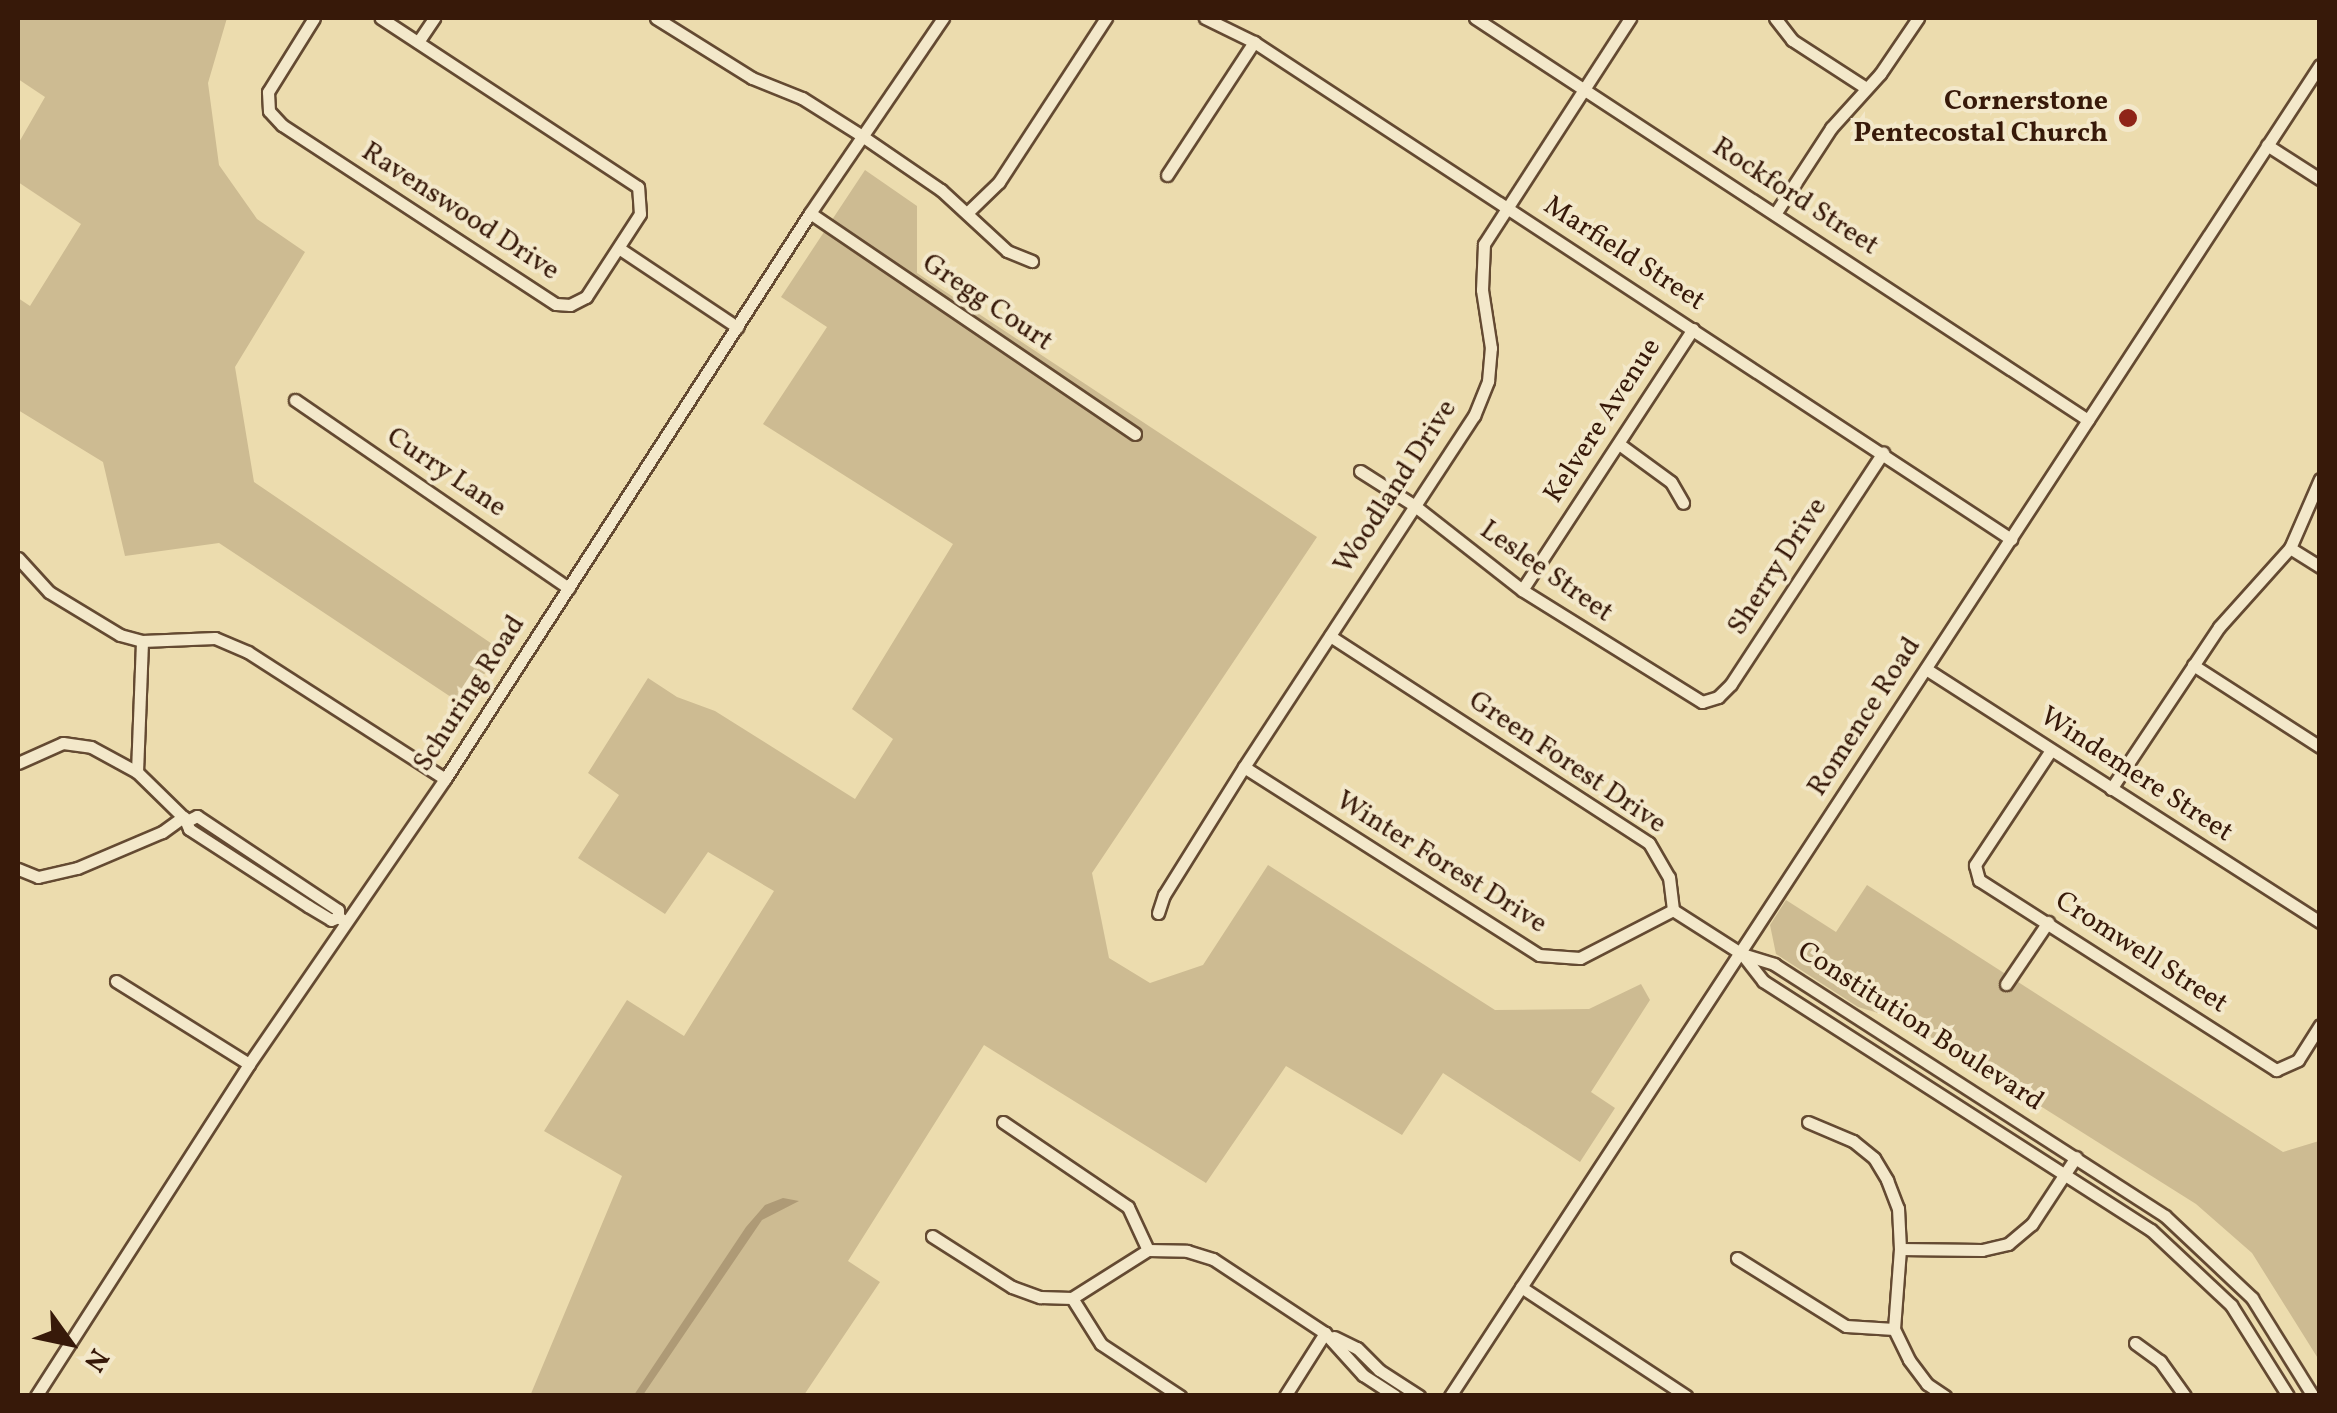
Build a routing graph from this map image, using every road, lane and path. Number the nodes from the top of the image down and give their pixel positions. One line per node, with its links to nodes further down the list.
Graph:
1 (314, 18): 25 (street, Ravenswood Drive)
2 (381, 18): 12 (street)
3 (434, 18): 12 (street)
4 (656, 18): 17 (street)
5 (1106, 18): 22 (street)
6 (1205, 18): 13 (street, Marfield Street)
7 (1476, 18): 16 (street, Rockford Street)
8 (1630, 18): 16 (street, Woodland Drive)
9 (1775, 18): 15 (street)
10 (1918, 18): 15 (street)
11 (939, 19): 17 (street, Schuring Road)
12 (418, 42): 25 (street, Ravenswood Drive)
13 (1254, 42): 19 (street); 21 (street, Marfield Street)
14 (2320, 65): 18 (street, Romence Road)
15 (1866, 88): 24 (street)
16 (1582, 89): 21 (street, Woodland Drive); 24 (street, Rockford Street)
17 (862, 136): 22 (street); 23 (street, Schuring Road)
18 (2267, 145): 20 (street); 30 (street, Romence Road)
19 (1167, 175)
20 (2320, 179)
21 (1504, 206): 28 (street, Marfield Street); 37 (street, Woodland Drive)
22 (968, 212): 26 (street)
23 (810, 213): 27 (street, Schuring Road); 31 (street, Gregg Court)
24 (1775, 214): 30 (street, Rockford Street)
25 (620, 249): 27 (street)
26 (1032, 261)
27 (737, 327): 42 (street, Schuring Road)
28 (1693, 330): 32 (street, Kelvere Avenue); 33 (street, Marfield Street)
29 (295, 400): 42 (street, Curry Lane)
30 (2088, 420): 38 (street, Romence Road)
31 (1135, 434)
32 (1619, 444): 36 (street); 43 (street, Kelvere Avenue)
33 (1883, 454): 38 (street, Marfield Street); 48 (street, Sherry Drive)
34 (1360, 471): 37 (street, Leslee Street)
35 (2320, 479): 39 (street)
36 (1683, 503)
37 (1415, 506): 43 (street, Leslee Street); 44 (street, Woodland Drive)
38 (2011, 539): 47 (street, Romence Road)
39 (2290, 548): 41 (street); 46 (street)
40 (18, 558): 45 (street)
41 (2320, 568)
42 (569, 588): 54 (street, Schuring Road)
43 (1522, 590): 48 (street, Leslee Street)
44 (1330, 636): 52 (street, Woodland Drive); 58 (street, Green Forest Drive)
45 (142, 640): 53 (street); 54 (street)
46 (2193, 664): 49 (street); 55 (street)
47 (1926, 669): 50 (street, Windemere Street); 63 (street, Romence Road)
48 (1710, 701)
49 (2320, 746)
50 (2050, 750): 55 (street, Windemere Street); 61 (street, Cromwell Street)
51 (18, 763): 53 (street)
52 (1244, 766): 58 (street, Winter Forest Drive); 59 (street, Woodland Drive)
53 (137, 772): 56 (street)
54 (445, 779): 60 (street, Schuring Road)
55 (2111, 789): 62 (street, Windemere Street)
56 (186, 819): 57 (street); 60 (street)
57 (18, 869)
58 (1672, 910): 63 (street)
59 (1158, 913)
60 (342, 919): 67 (street, Schuring Road)
61 (2048, 922): 65 (street); 66 (street, Cromwell Street)
62 (2320, 922)
63 (1742, 954): 70 (street, Constitution Boulevard); 71 (street, Constitution Boulevard); 76 (street, Romence Road)
64 (116, 981): 67 (street)
65 (2006, 984)
66 (2320, 1026)
67 (249, 1064): 81 (street, Schuring Road)
68 (1003, 1122): 74 (street)
69 (1808, 1122): 73 (street)
70 (2076, 1157): 71 (street); 91 (street, Constitution Boulevard)
71 (2064, 1175): 73 (street); 90 (street, Constitution Boulevard)
72 (932, 1236): 77 (street)
73 (1900, 1249): 78 (street)
74 (1148, 1250): 77 (street); 79 (street)
75 (1737, 1258): 78 (street)
76 (1521, 1287): 86 (street, Romence Road); 87 (street)
77 (1072, 1298): 82 (street)
78 (1894, 1329): 88 (street)
79 (1326, 1333): 83 (street); 84 (street); 85 (street)
80 (2135, 1343): 89 (street)
81 (36, 1396)
82 (1180, 1396)
83 (1284, 1396)
84 (1395, 1396)
85 (1419, 1396)
86 (1450, 1396)
87 (1686, 1396)
88 (1944, 1396)
89 (2186, 1396)
90 (2288, 1396)
91 (2312, 1396)

